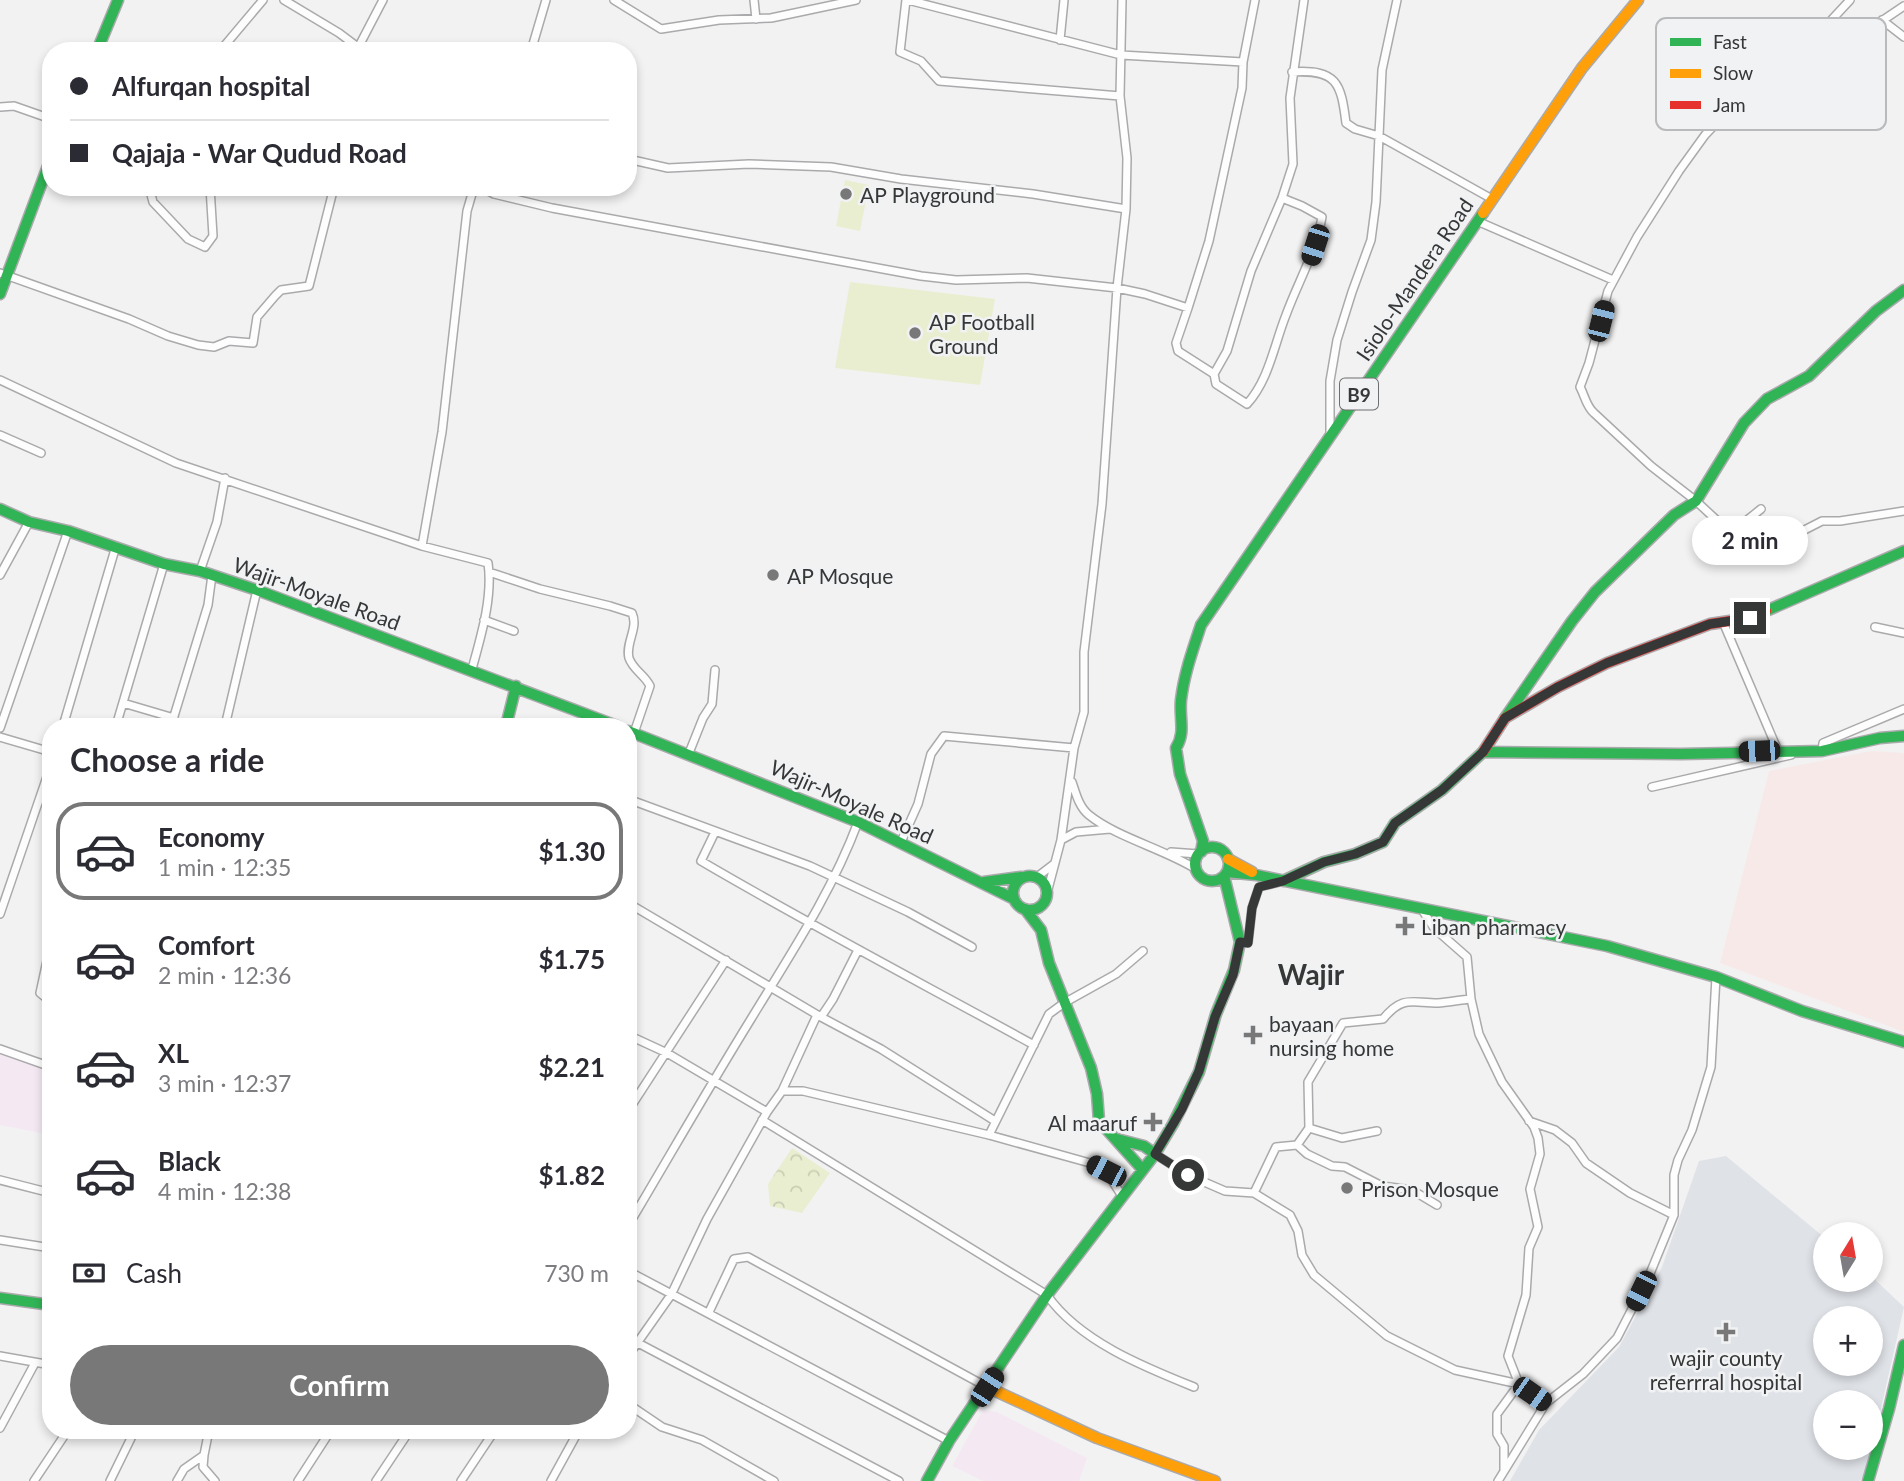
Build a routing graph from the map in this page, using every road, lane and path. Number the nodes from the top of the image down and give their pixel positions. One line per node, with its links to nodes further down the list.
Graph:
1 (118, 0): 24 (main road)
2 (263, 0): 25 (street)
3 (284, 0): 26 (street)
4 (383, 0): 27 (street)
5 (546, 0): 28 (street)
6 (614, 0): 20 (street)
7 (754, 0): 20 (street)
8 (856, 0): 20 (street)
9 (907, 0): 23 (street); 32 (street)
10 (1064, 0): 23 (street)
11 (1122, 0): 29 (street)
12 (1255, 0): 30 (street)
13 (1304, 0): 31 (street)
14 (1397, 0): 36 (street)
15 (1639, 0): 45 (main road, Isiolo-Mandera Road / B9)
16 (1850, 0): 18 (street)
17 (1904, 6): 19 (street)
18 (1833, 18)
19 (1885, 18)
20 (756, 19)
21 (1886, 23): 22 (street)
22 (1904, 37)
23 (1060, 40): 29 (street)
24 (101, 42)
25 (228, 42)
26 (351, 42)
27 (364, 42)
28 (534, 42)
29 (1121, 55): 30 (street); 32 (street)
30 (1242, 62): 53 (street)
31 (1292, 72): 36 (street); 44 (street)
32 (1120, 96): 46 (street)
33 (0, 107): 34 (street)
34 (42, 116)
35 (1710, 130): 49 (street)
36 (1379, 136): 45 (street); 57 (street)
37 (637, 161): 46 (street)
38 (42, 180): 48 (main road)
39 (151, 196): 40 (street)
40 (211, 196)
41 (332, 196): 48 (street)
42 (471, 196): 68 (street)
43 (502, 196): 50 (street)
44 (1282, 198): 54 (street); 54 (street)
45 (1492, 199): 47 (main road, Isiolo-Mandera Road / B9)
46 (1126, 209): 50 (street)
47 (1477, 221): 49 (street); 57 (main road, Isiolo-Mandera Road / B9)
48 (4, 274): 52 (main road)
49 (1613, 280): 60 (street)
50 (1117, 288): 53 (street); 99 (street)
51 (1904, 290): 60 (main road)
52 (0, 294)
53 (1188, 308): 54 (street)
54 (1214, 374)
55 (0, 380): 59 (street)
56 (0, 435): 58 (street)
57 (1330, 438): 109 (main road, Isiolo-Mandera Road / B9)
58 (41, 453)
59 (225, 478): 68 (street); 71 (street)
60 (1696, 501): 62 (street); 94 (main road)
61 (0, 509): 64 (main road, Wajir-Moyale Road)
62 (1761, 509)
63 (1904, 511): 66 (street)
64 (29, 522): 65 (main road, Wajir-Moyale Road); 73 (street)
65 (68, 531): 67 (main road, Wajir-Moyale Road); 95 (street)
66 (1785, 540)
67 (116, 546): 70 (main road, Wajir-Moyale Road); 86 (street)
68 (422, 546): 72 (street)
69 (1904, 551): 77 (main road)
70 (164, 564): 71 (main road, Wajir-Moyale Road); 84 (street)
71 (200, 571): 74 (main road, Wajir-Moyale Road)
72 (489, 572): 76 (street); 93 (street)
73 (0, 575)
74 (212, 575): 75 (main road, Wajir-Moyale Road); 89 (street)
75 (257, 590): 81 (main road, Wajir-Moyale Road); 90 (street)
76 (484, 620): 79 (street); 81 (street)
77 (1723, 622): 94 (main road); 101 (street)
78 (1875, 627): 80 (street)
79 (514, 631)
80 (1904, 634)
81 (472, 669): 83 (main road, Wajir-Moyale Road)
82 (715, 670): 104 (street)
83 (516, 686): 91 (main road); 92 (main road, Wajir-Moyale Road)
84 (123, 703): 87 (street); 88 (street)
85 (1904, 709): 102 (street)
86 (65, 718)
87 (118, 718)
88 (162, 718)
89 (174, 718)
90 (227, 718)
91 (508, 718)
92 (597, 718)
93 (637, 718)
94 (1505, 718): 103 (main road)
95 (0, 728)
96 (637, 734): 104 (main road, Wajir-Moyale Road)
97 (1904, 736): 102 (main road)
98 (0, 737): 100 (street)
99 (1074, 748): 105 (street); 114 (street)
100 (42, 749)
101 (1779, 751): 102 (main road); 103 (main road)
102 (1821, 751): 106 (street)
103 (1483, 752): 127 (main road)
104 (689, 753): 110 (main road, Wajir-Moyale Road)
105 (1071, 778): 111 (street); 113 (street)
106 (1652, 787)
107 (42, 791): 135 (street)
108 (637, 802): 112 (street)
109 (1196, 820): 115 (main road, Isiolo-Mandera Road / B9); 117 (main road, Isiolo-Mandera Road / B9)
110 (858, 822): 114 (main road, Wajir-Moyale Road); 123 (street)
111 (1111, 828): 113 (street); 116 (street)
112 (715, 832): 123 (street); 136 (street)
113 (1061, 840): 119 (street)
114 (901, 842): 128 (main road, Wajir-Moyale Road)
115 (1218, 849): 117 (main road); 118 (main road, Isiolo-Mandera Road / B9)
116 (1164, 851): 117 (street); 120 (street)
117 (1199, 853): 120 (main road, Isiolo-Mandera Road / B9)
118 (1228, 859): 121 (main road); 122 (main road, Isiolo-Mandera Road)
119 (1055, 864): 125 (street); 129 (street)
120 (1196, 869): 126 (main road)
121 (1225, 874): 122 (main road); 126 (main road); 131 (main road)
122 (1256, 875): 127 (main road)
123 (834, 877): 136 (street); 139 (street)
124 (1021, 877): 125 (main road); 128 (main road); 130 (main road)
125 (1037, 877): 129 (main road)
126 (1206, 880): 131 (main road)
127 (1283, 881): 132 (main road); 138 (street)
128 (983, 883): 130 (main road, Wajir-Moyale Road)
129 (1046, 898): 134 (main road); 137 (main road)
130 (1014, 899): 134 (main road)
131 (1230, 904): 138 (main road)
132 (1420, 907): 143 (main road); 145 (street)
133 (637, 908): 142 (street)
134 (1026, 909): 137 (main road)
135 (0, 914)
136 (809, 924): 140 (street); 144 (street)
137 (1041, 930): 146 (main road)
138 (1240, 942): 166 (main road)
139 (972, 947)
140 (858, 950): 147 (street); 150 (street)
141 (1143, 951): 146 (street)
142 (726, 960): 144 (street); 152 (street)
143 (1716, 977): 149 (main road); 174 (street)
144 (771, 986): 147 (street); 154 (street)
145 (1471, 999): 159 (street); 161 (street)
146 (1064, 1003): 150 (street); 164 (main road)
147 (819, 1016): 155 (street); 160 (street)
148 (637, 1039): 152 (street)
149 (1904, 1042)
150 (1034, 1045): 160 (street)
151 (0, 1049): 153 (street)
152 (667, 1053): 154 (street); 156 (street)
153 (42, 1064)
154 (713, 1081): 157 (street); 173 (street)
155 (782, 1091): 157 (street); 163 (street)
156 (637, 1098)
157 (767, 1112): 158 (street)
158 (762, 1120): 178 (street); 179 (street)
159 (1528, 1120): 174 (street); 188 (street)
160 (995, 1121): 163 (street)
161 (1309, 1128): 162 (street); 165 (street)
162 (1377, 1131)
163 (989, 1135): 171 (street)
164 (1116, 1139): 166 (main road); 167 (main road)
165 (1297, 1145): 170 (street); 172 (street)
166 (1155, 1154): 167 (main road); 170 (street)
167 (1142, 1169): 171 (main road)
168 (0, 1180): 169 (street)
169 (42, 1191)
170 (1254, 1193): 188 (street)
171 (1122, 1196): 178 (main road)
172 (1437, 1205)
173 (637, 1211)
174 (1674, 1215): 191 (street)
175 (0, 1240): 176 (street)
176 (42, 1247)
177 (637, 1276): 179 (street)
178 (1047, 1294): 189 (main road); 190 (street)
179 (671, 1295): 182 (street); 183 (street)
180 (0, 1298): 181 (main road)
181 (42, 1304)
182 (709, 1312): 189 (street); 201 (street)
183 (638, 1343): 213 (street)
184 (1904, 1345): 217 (main road)
185 (0, 1356): 186 (street)
186 (35, 1363): 187 (street); 193 (street)
187 (42, 1364)
188 (1519, 1384): 191 (street); 203 (street)
189 (987, 1387): 201 (main road); 215 (main road)
190 (1194, 1387)
191 (1546, 1403): 203 (street)
192 (637, 1410): 212 (street)
193 (0, 1428)
194 (62, 1439): 204 (street)
195 (131, 1439): 205 (street)
196 (207, 1439): 202 (street)
197 (325, 1439): 208 (street)
198 (404, 1439): 209 (street)
199 (489, 1439): 210 (street)
200 (574, 1439): 211 (street)
201 (949, 1441): 214 (main road)
202 (204, 1455): 206 (street); 207 (street)
203 (1504, 1471): 216 (street)
204 (34, 1481)
205 (110, 1481)
206 (177, 1481)
207 (215, 1481)
208 (298, 1481)
209 (376, 1481)
210 (461, 1481)
211 (551, 1481)
212 (774, 1481)
213 (899, 1481)
214 (927, 1481)
215 (1215, 1481)
216 (1498, 1481)
217 (1868, 1481)

